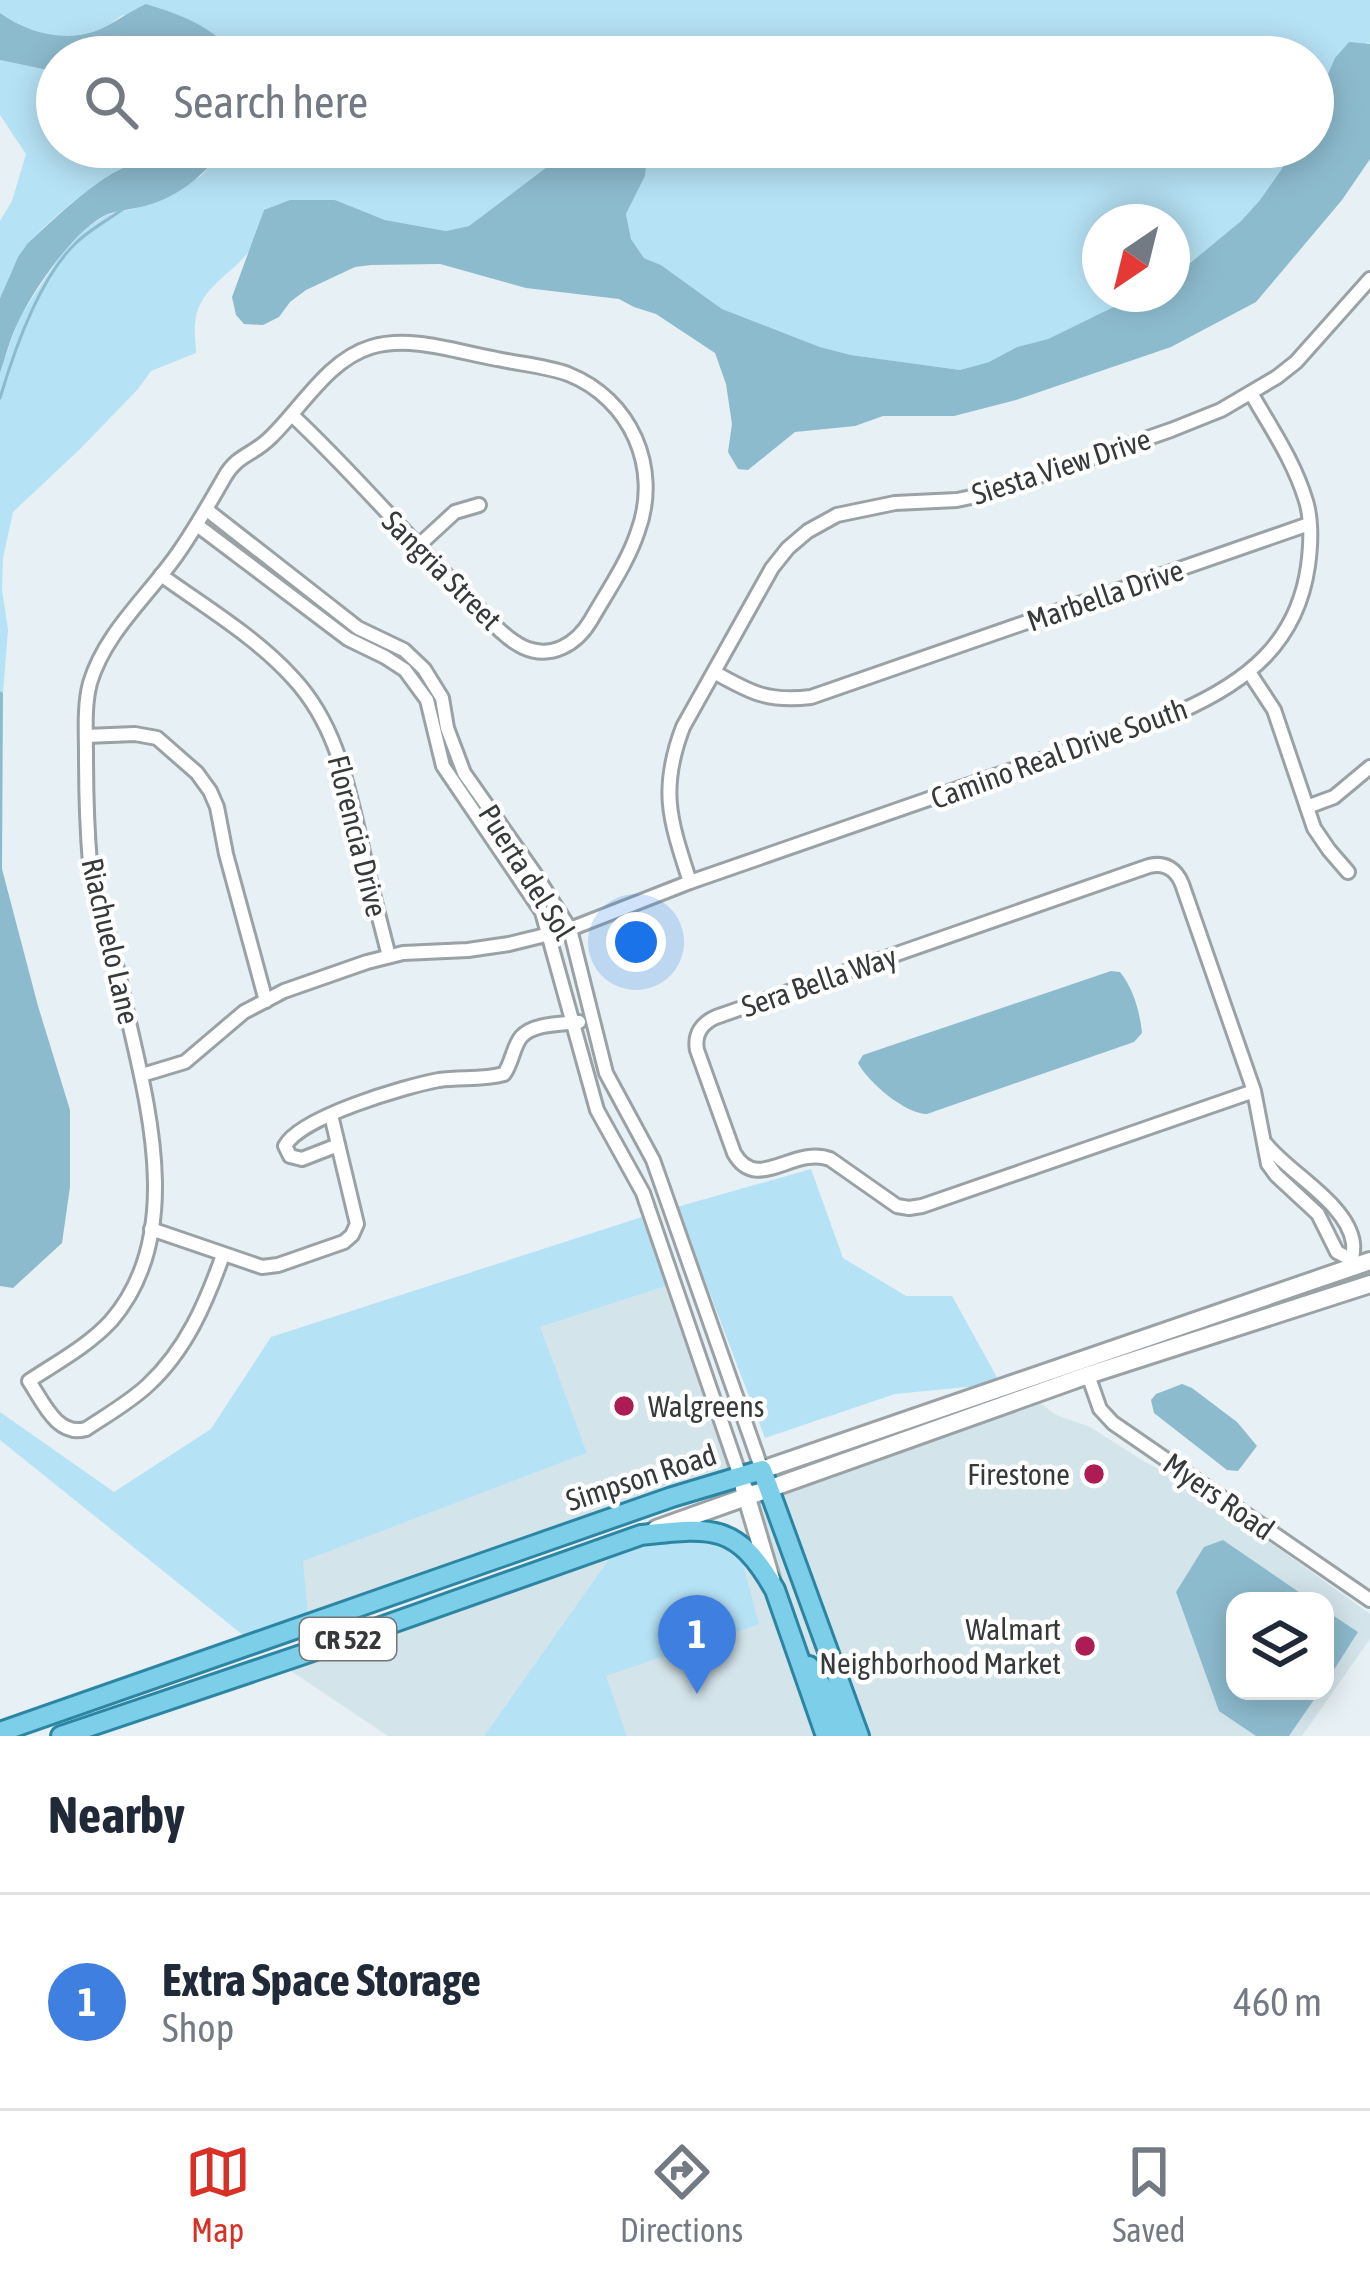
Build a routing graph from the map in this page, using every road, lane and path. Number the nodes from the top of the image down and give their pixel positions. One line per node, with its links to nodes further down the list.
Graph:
1 (1370, 279): 2 (street, Siesta View Drive)
2 (1250, 393): 7 (street, Camino Real Drive South); 13 (street, Siesta View Drive)
3 (292, 415): 4 (street, Sangria Street); 9 (street, Sangria Street); 9 (street, Sangria Street)
4 (219, 488): 6 (street, Riachuelo Lane)
5 (479, 505): 9 (street)
6 (206, 510): 8 (street, Riachuelo Lane); 20 (street, Puerta del Sol)
7 (1309, 524): 12 (street, Marbella Drive); 14 (street, Camino Real Drive South)
8 (197, 525): 10 (street, Riachuelo Lane); 21 (street, Puerta del Sol)
9 (417, 547)
10 (161, 575): 15 (street, Riachuelo Lane); 22 (street, Florencia Drive)
11 (895, 650): 12 (street)
12 (900, 666): 13 (street, Marbella Drive)
13 (714, 671): 19 (street, Siesta View Drive)
14 (1249, 672): 17 (street); 19 (street, Camino Real Drive South)
15 (86, 736): 23 (street); 26 (street, Riachuelo Lane)
16 (1370, 767): 17 (street)
17 (1307, 807): 18 (street)
18 (1348, 872)
19 (690, 882): 20 (street, Camino Real Drive South)
20 (570, 929): 21 (street, Camino Real Drive South); 24 (street, Puerta del Sol)
21 (549, 935): 22 (street, Camino Real Drive South); 25 (street, Puerta del Sol)
22 (388, 956): 23 (street, Camino Real Drive South)
23 (266, 1000): 26 (street, Camino Real Drive South)
24 (592, 1020): 25 (street); 30 (street, Puerta del Sol)
25 (573, 1022): 28 (street); 31 (street, Puerta del Sol)
26 (142, 1075): 32 (street, Riachuelo Lane)
27 (1254, 1091): 27 (street, Sera Bella Way); 34 (street, Sera Bella Way)
28 (331, 1115): 29 (street); 29 (street)
29 (338, 1144): 33 (street)
30 (647, 1149): 31 (street); 40 (street, Puerta del Sol)
31 (626, 1160): 41 (street, Puerta del Sol)
32 (151, 1229): 33 (street); 33 (street, Riachuelo Lane)
33 (223, 1255)
34 (1358, 1262): 35 (street, Sera Bella Way); 36 (main road, Simpson Road)
35 (1366, 1286): 38 (main road, Simpson Road)
36 (1110, 1350): 37 (main road, Simpson Road); 38 (main road)
37 (1049, 1371): 39 (main road); 40 (main road, Simpson Road)
38 (1088, 1375): 39 (main road, Simpson Road); 46 (street, Myers Road)
39 (1033, 1394): 42 (main road, Simpson Road)
40 (762, 1470): 41 (main road, Simpson Road / CR 522); 42 (main road)
41 (740, 1476): 43 (main road); 47 (main road, Simpson Road / CR 522)
42 (770, 1490): 43 (main road, Simpson Road); 55 (main road)
43 (746, 1497): 44 (main road, Simpson Road); 45 (main road)
44 (641, 1535): 45 (main road, CR 522); 49 (main road, Simpson Road / CR 522)
45 (775, 1590): 48 (main road, CR 522)
46 (1370, 1600)
47 (328, 1618): 49 (main road); 50 (main road, Simpson Road / CR 522)
48 (792, 1643): 53 (main road, CR 522); 54 (main road)
49 (242, 1674): 52 (main road, Simpson Road / CR 522)
50 (38, 1728): 51 (main road, Simpson Road / CR 522)
51 (0, 1732)
52 (62, 1736)
53 (826, 1736)
54 (842, 1736)
55 (859, 1736)

